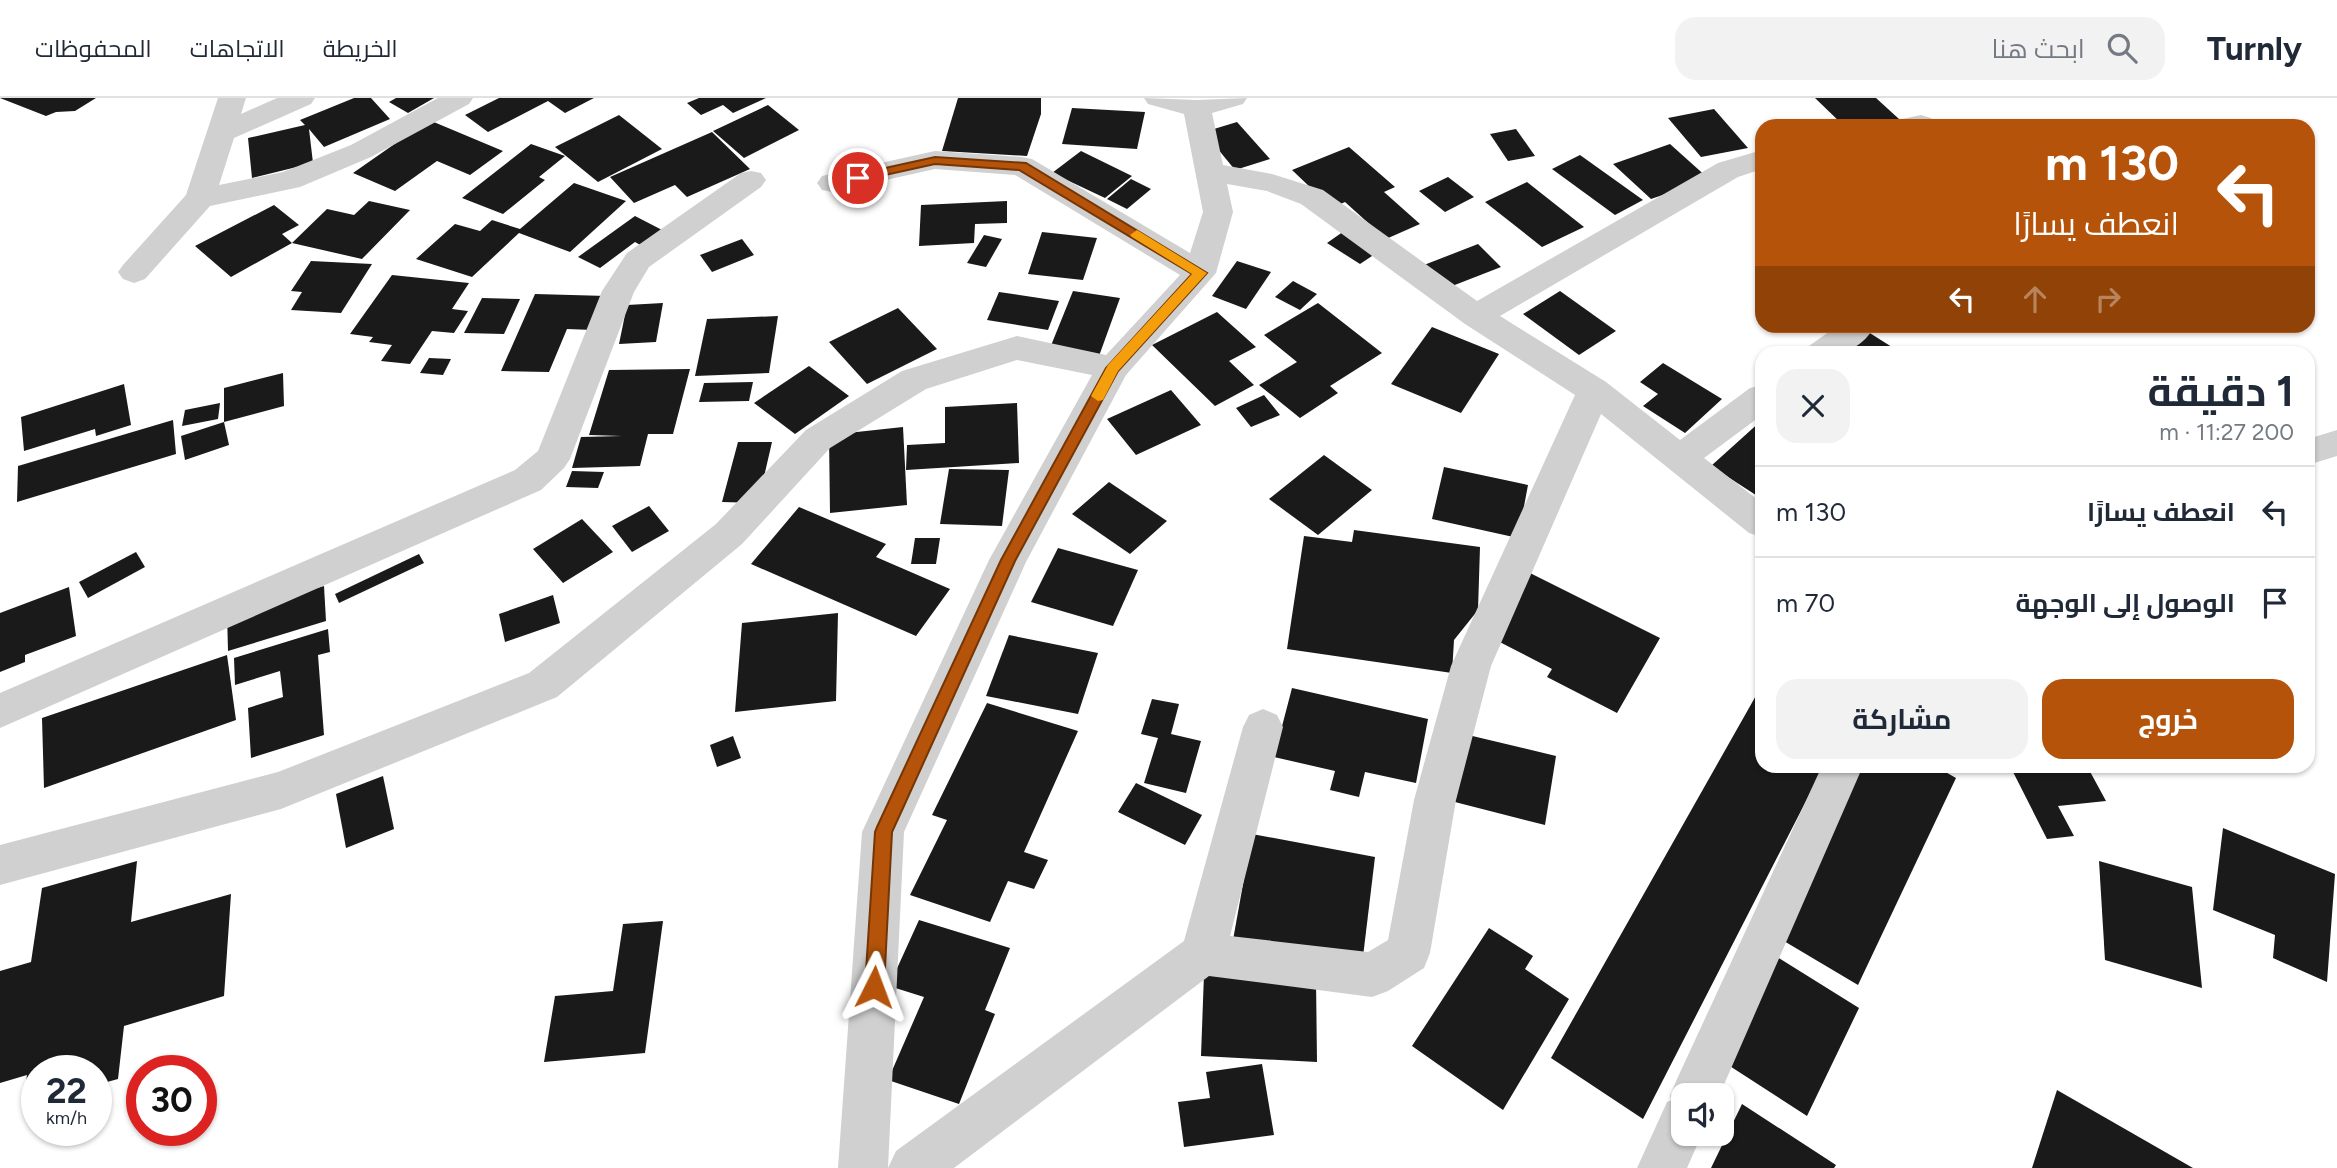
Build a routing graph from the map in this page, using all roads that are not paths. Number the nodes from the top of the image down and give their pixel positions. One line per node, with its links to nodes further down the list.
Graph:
1 (232, 98): 7 (street)
2 (301, 98): 7 (street)
3 (459, 98): 12 (street)
4 (1158, 98): 6 (street)
5 (1233, 98): 6 (street)
6 (1197, 109): 9 (street)
7 (223, 132): 12 (street)
8 (1755, 161): 15 (street)
9 (1210, 172): 14 (street); 15 (street)
10 (751, 180): 25 (street)
11 (832, 183): 14 (street)
12 (200, 198): 13 (street)
13 (134, 272)
14 (1200, 273): 18 (street)
15 (1476, 316): 19 (street)
16 (1850, 333): 17 (street)
17 (1832, 346)
18 (1113, 368): 28 (street); 32 (street)
19 (1594, 391): 23 (street); 29 (street)
20 (1755, 402): 23 (street)
21 (2337, 443): 22 (street)
22 (2315, 450)
23 (1680, 458): 24 (street)
24 (1755, 517)
25 (0, 711)
26 (1263, 727): 29 (street)
27 (1840, 773): 30 (street)
28 (0, 864)
29 (1203, 954): 33 (street)
30 (1700, 1083)
31 (1672, 1146): 34 (street)
32 (863, 1168)
33 (913, 1168)
34 (1662, 1168)

